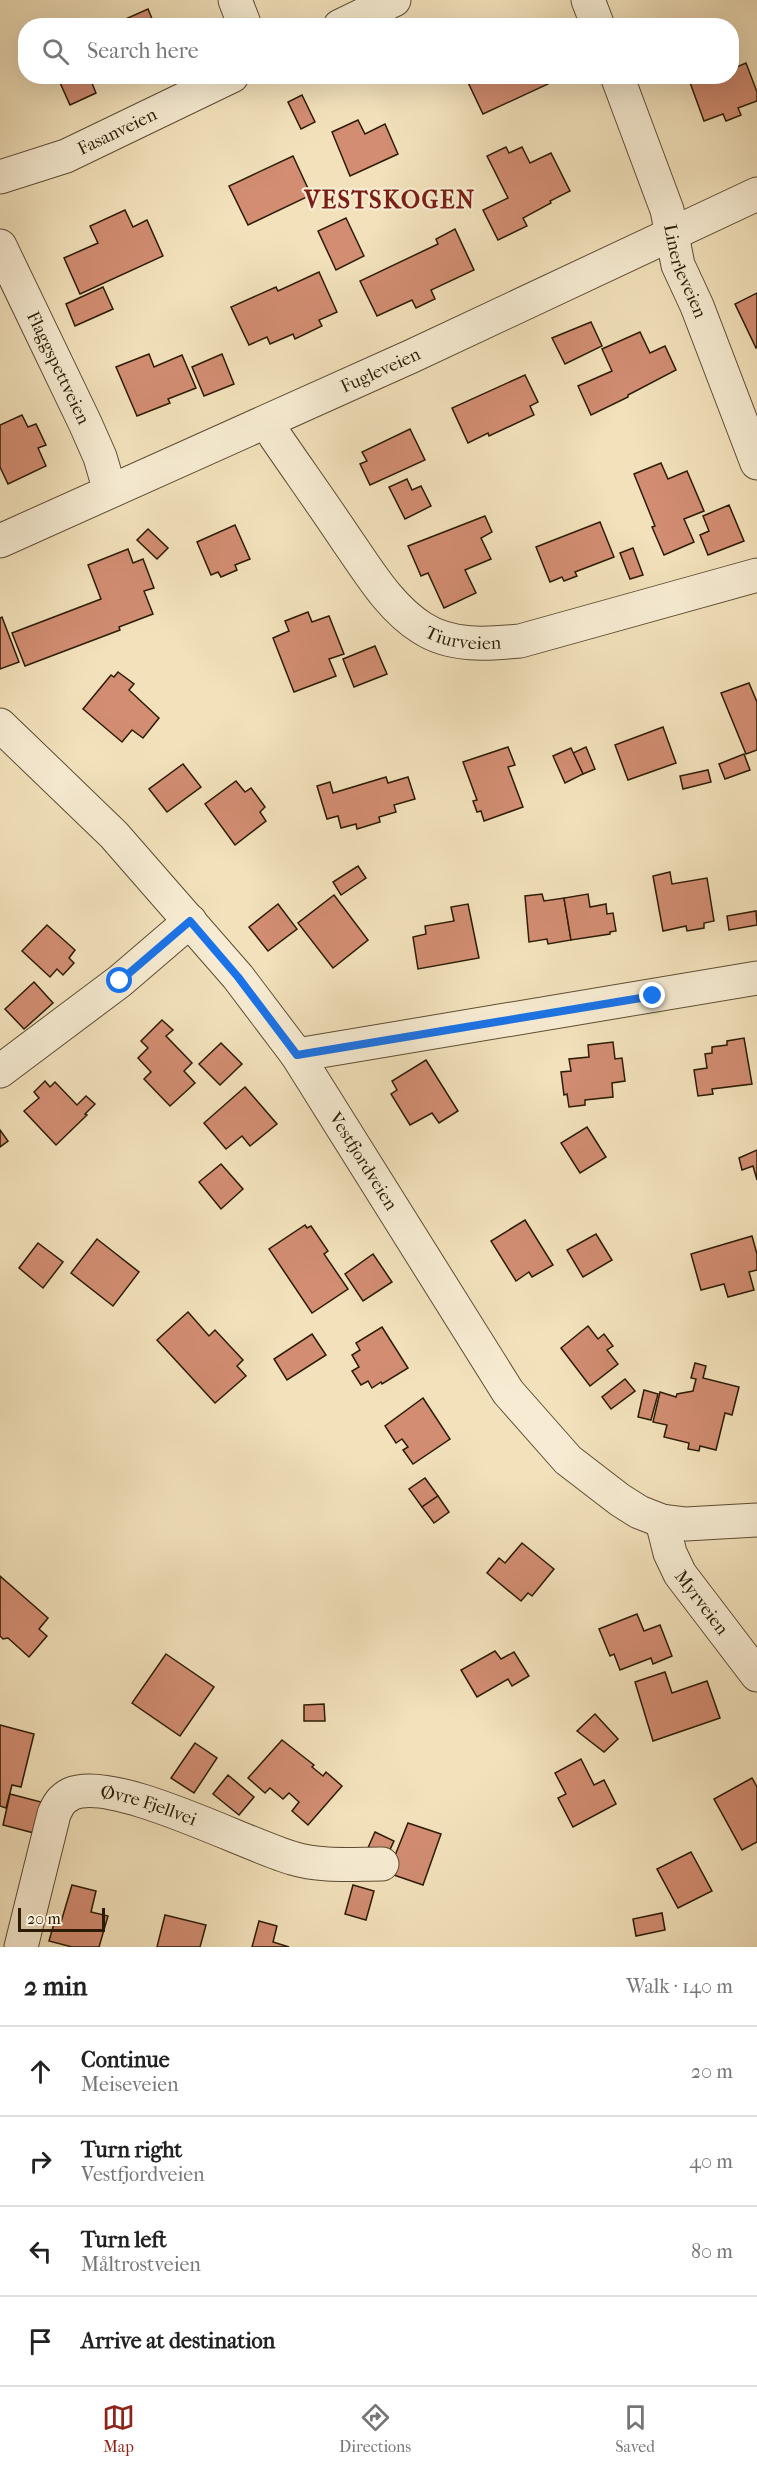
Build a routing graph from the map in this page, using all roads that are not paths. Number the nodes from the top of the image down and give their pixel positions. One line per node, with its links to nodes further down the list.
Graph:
1 (236, 0): 4 (street)
2 (394, 0): 5 (street)
3 (588, 0): 6 (street)
4 (242, 18)
5 (357, 18)
6 (595, 18)
7 (215, 84): 9 (street, Fasanveien)
8 (620, 84): 11 (street, Linerleveien)
9 (0, 177)
10 (757, 194): 11 (street, Fugleveien)
11 (670, 233): 13 (street, Fugleveien); 14 (street, Linerleveien)
12 (0, 246): 15 (street, Flaggspettveien)
13 (271, 420): 15 (street, Fugleveien); 17 (street, Tiurveien)
14 (757, 463)
15 (110, 491): 16 (street, Fugleveien)
16 (0, 541)
17 (757, 574)
18 (0, 724): 19 (street, Vestfjordveien)
19 (190, 921): 21 (street, Vestfjordveien); 22 (street)
20 (757, 978): 21 (street)
21 (297, 1055): 23 (street, Vestfjordveien)
22 (0, 1071)
23 (662, 1521): 24 (street, Vestfjordveien); 25 (street, Myrveien)
24 (757, 1521)
25 (757, 1675)
26 (382, 1864): 27 (street, Øvre Fjellvei)
27 (21, 1947)

